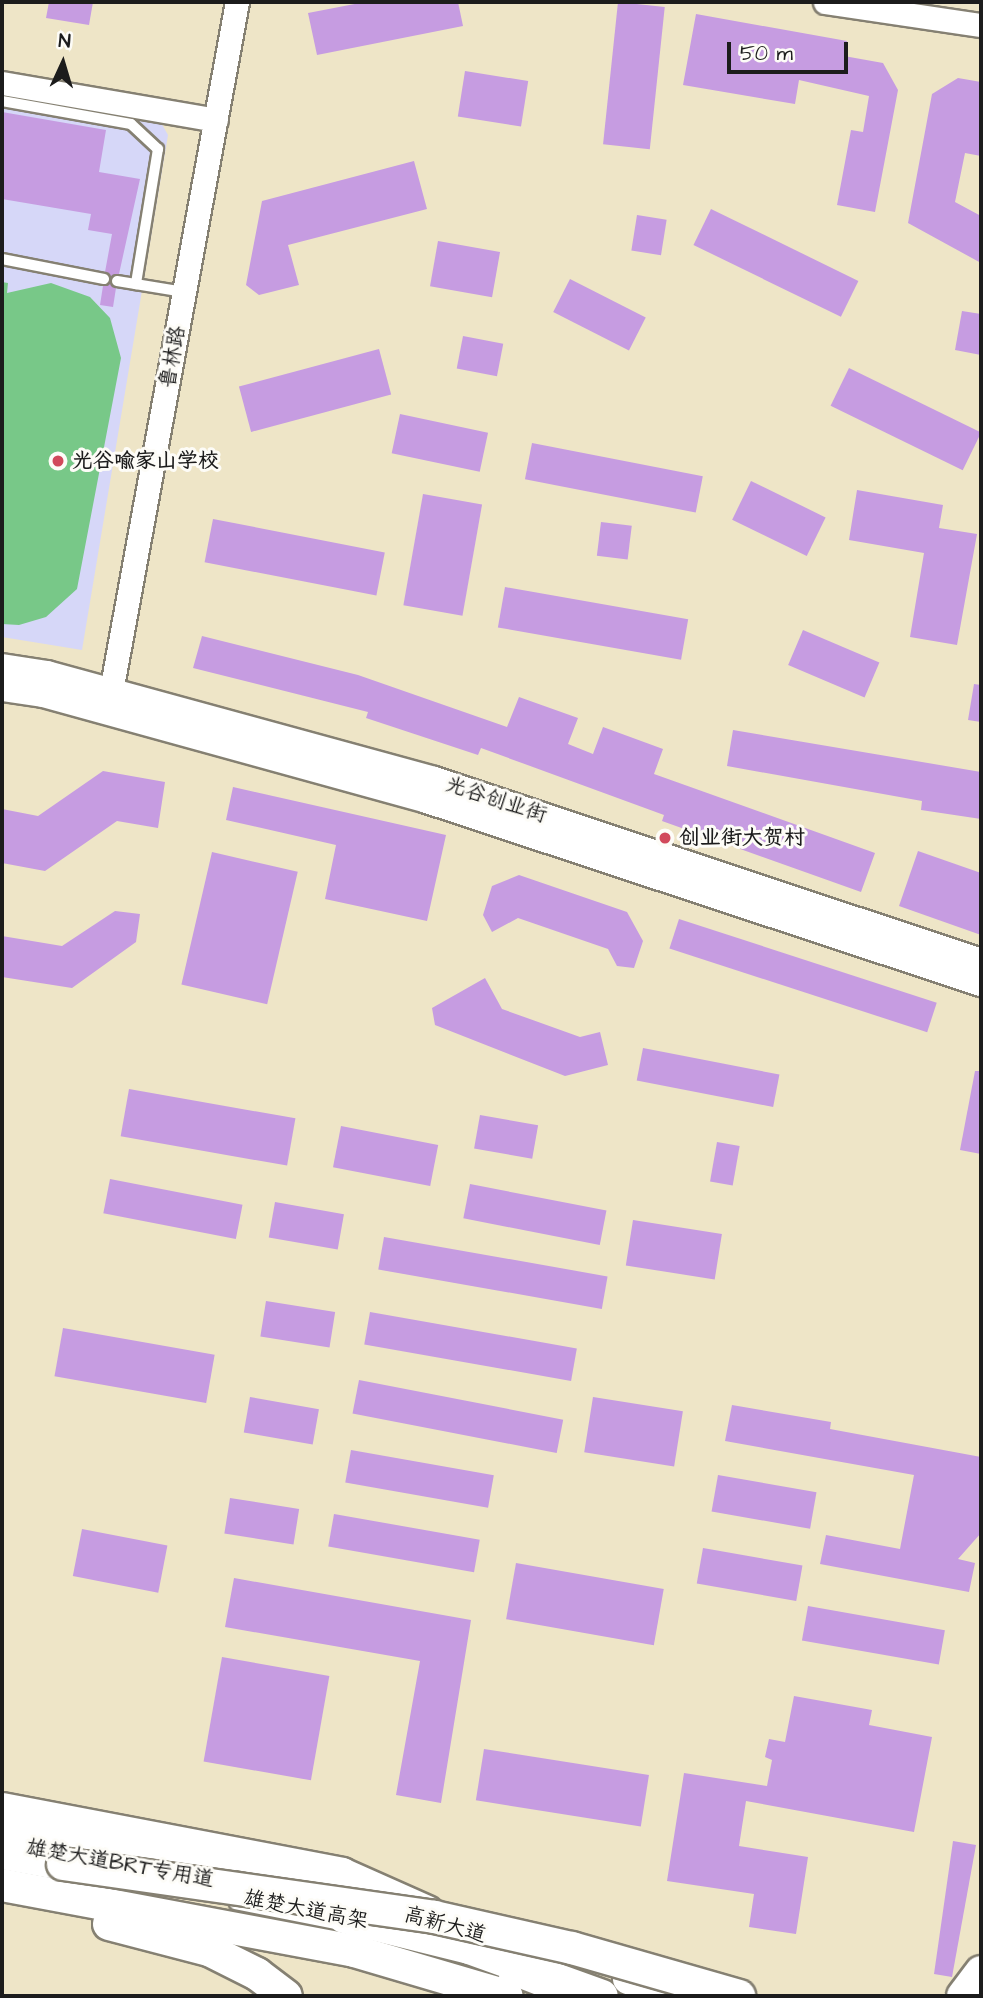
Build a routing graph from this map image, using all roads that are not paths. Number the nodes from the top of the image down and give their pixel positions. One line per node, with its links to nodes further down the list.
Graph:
1 (237, 2): 6 (street, 鲁林路)
2 (825, 2): 3 (street)
3 (981, 25)
4 (2, 83): 6 (street)
5 (2, 101): 10 (lane)
6 (216, 120): 11 (street, 鲁林路)
7 (2, 259): 8 (lane)
8 (104, 279)
9 (117, 281): 10 (lane)
10 (136, 284): 11 (lane)
11 (184, 292): 14 (street, 鲁林路)
12 (2, 667): 14 (main road, 光谷创业街)
13 (2, 688): 14 (main road, 光谷创业街)
14 (110, 702): 15 (main road, 光谷创业街); 16 (main road, 光谷创业街)
15 (981, 962)
16 (981, 983)
17 (2, 1809): 28 (highway)
18 (2, 1829): 28 (main road, 高新大道)
19 (2, 1853): 21 (highway, 雄楚大道高架)
20 (2, 1862): 24 (lane, 雄楚大道BRT专用道)
21 (63, 1864): 35 (highway, 雄楚大道高架, bridge); 37 (highway, bridge)
22 (2, 1876): 33 (lane, 雄楚大道BRT专用道)
23 (2, 1885): 31 (highway, 雄楚大道高架)
24 (140, 1888)
25 (2, 1893): 31 (main road)
26 (2, 1899): 32 (highway)
27 (228, 1903): 29 (lane, 雄楚大道BRT专用道)
28 (473, 1932): 36 (main road, 高新大道)
29 (435, 1953)
30 (981, 1972): 38 (highway)
31 (494, 1989): 34 (lane)
32 (286, 1996)
33 (523, 1996)
34 (552, 1996)
35 (602, 1996)
36 (677, 1996)
37 (739, 1996)
38 (963, 1996)

